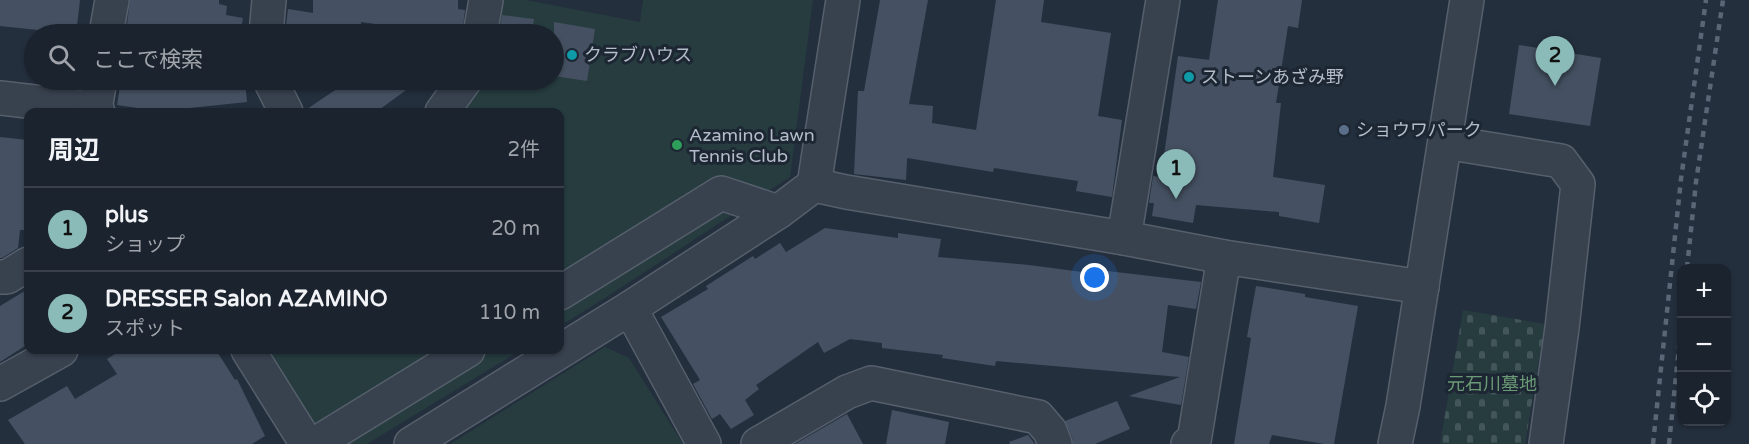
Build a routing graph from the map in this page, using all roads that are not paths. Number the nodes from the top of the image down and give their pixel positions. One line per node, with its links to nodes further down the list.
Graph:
1 (112, 0): 7 (street)
2 (269, 0): 8 (street)
3 (486, 0): 9 (street)
4 (843, 0): 17 (street)
5 (1163, 0): 19 (street)
6 (1467, 0): 16 (street)
7 (108, 24)
8 (267, 24)
9 (482, 24)
10 (275, 90): 14 (street)
11 (458, 90): 15 (street)
12 (0, 98): 13 (street)
13 (98, 100)
14 (284, 108)
15 (445, 108)
16 (1445, 142): 23 (street); 40 (street)
17 (814, 185): 18 (street); 19 (street)
18 (778, 212): 24 (street); 25 (street)
19 (1124, 238): 20 (street)
20 (1224, 257): 23 (street); 38 (street)
21 (24, 266): 22 (street)
22 (0, 277)
23 (1422, 287): 39 (street)
24 (564, 290)
25 (630, 308): 26 (street); 35 (street)
26 (564, 349)
27 (54, 354): 31 (street)
28 (251, 354): 32 (street)
29 (461, 354): 33 (street)
30 (556, 354): 34 (street)
31 (0, 384)
32 (307, 444)
33 (315, 444)
34 (411, 444)
35 (704, 444)
36 (758, 444): 37 (street)
37 (1055, 444)
38 (1188, 444)
39 (1395, 444)
40 (1546, 444)

